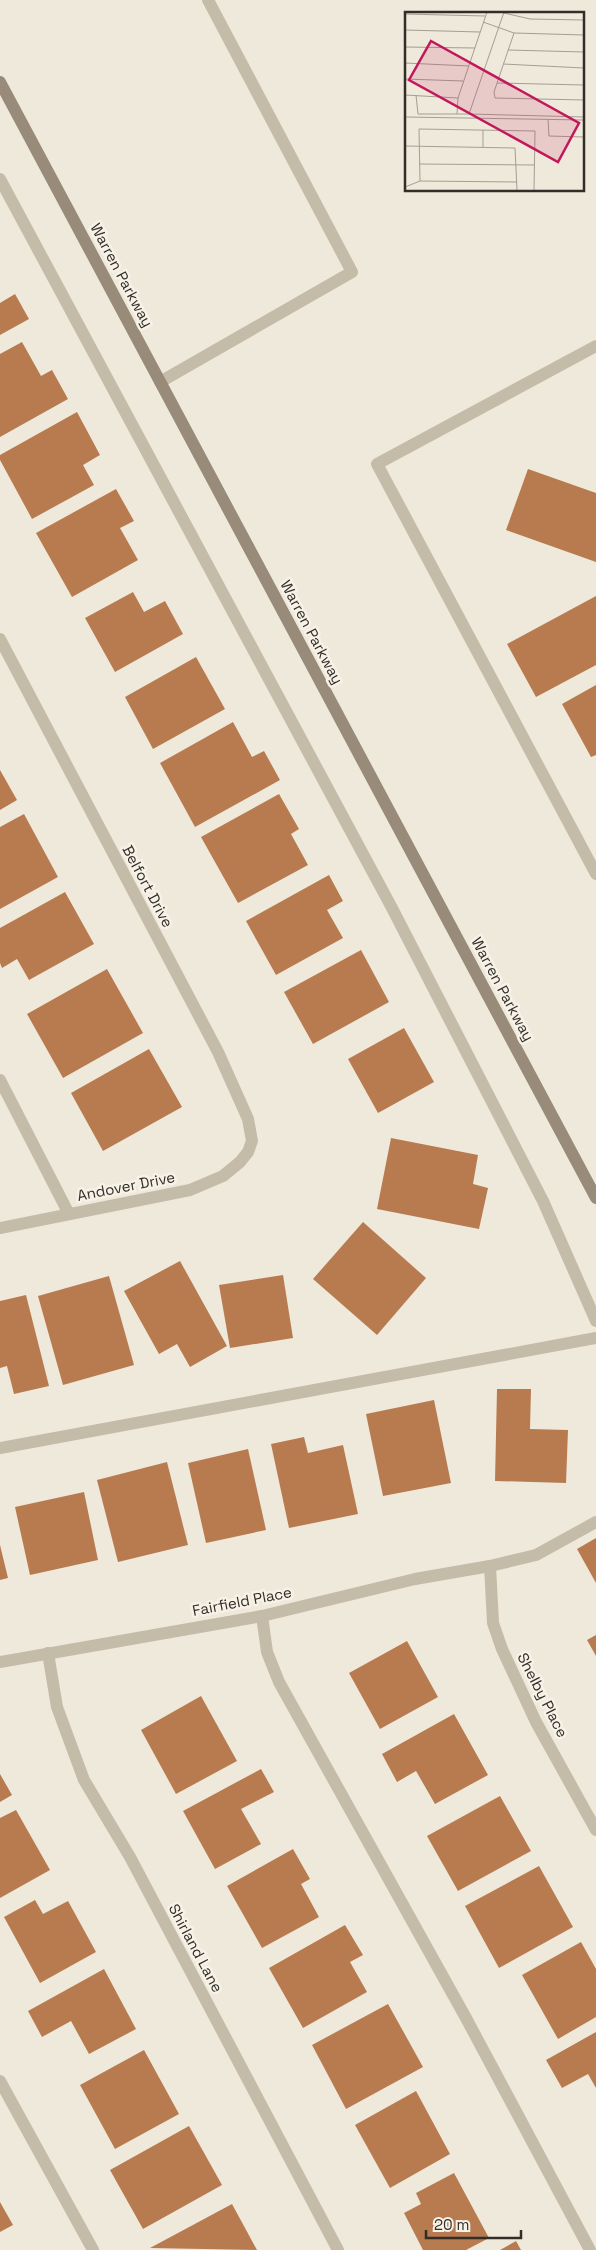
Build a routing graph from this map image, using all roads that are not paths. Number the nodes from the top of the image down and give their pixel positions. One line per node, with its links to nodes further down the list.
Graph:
1 (208, 0): 5 (street)
2 (0, 82): 5 (main road, Warren Parkway)
3 (0, 179): 13 (street)
4 (596, 346): 7 (street)
5 (160, 382): 10 (main road, Warren Parkway)
6 (0, 639): 9 (street, Belfort Drive)
7 (596, 874)
8 (0, 1080): 11 (street)
9 (248, 1152): 11 (street, Andover Drive)
10 (596, 1198)
11 (69, 1214): 12 (street, Andover Drive)
12 (0, 1228)
13 (596, 1321)
14 (596, 1338): 15 (street)
15 (0, 1448)
16 (596, 1522): 17 (street, Fairfield Place)
17 (490, 1566): 18 (street, Fairfield Place); 21 (street, Shelby Place)
18 (262, 1616): 19 (street, Fairfield Place); 25 (street)
19 (48, 1653): 20 (street, Fairfield Place); 24 (street, Shirland Lane)
20 (0, 1662)
21 (596, 1830)
22 (0, 2081): 23 (street)
23 (93, 2250)
24 (338, 2250)
25 (590, 2250)

